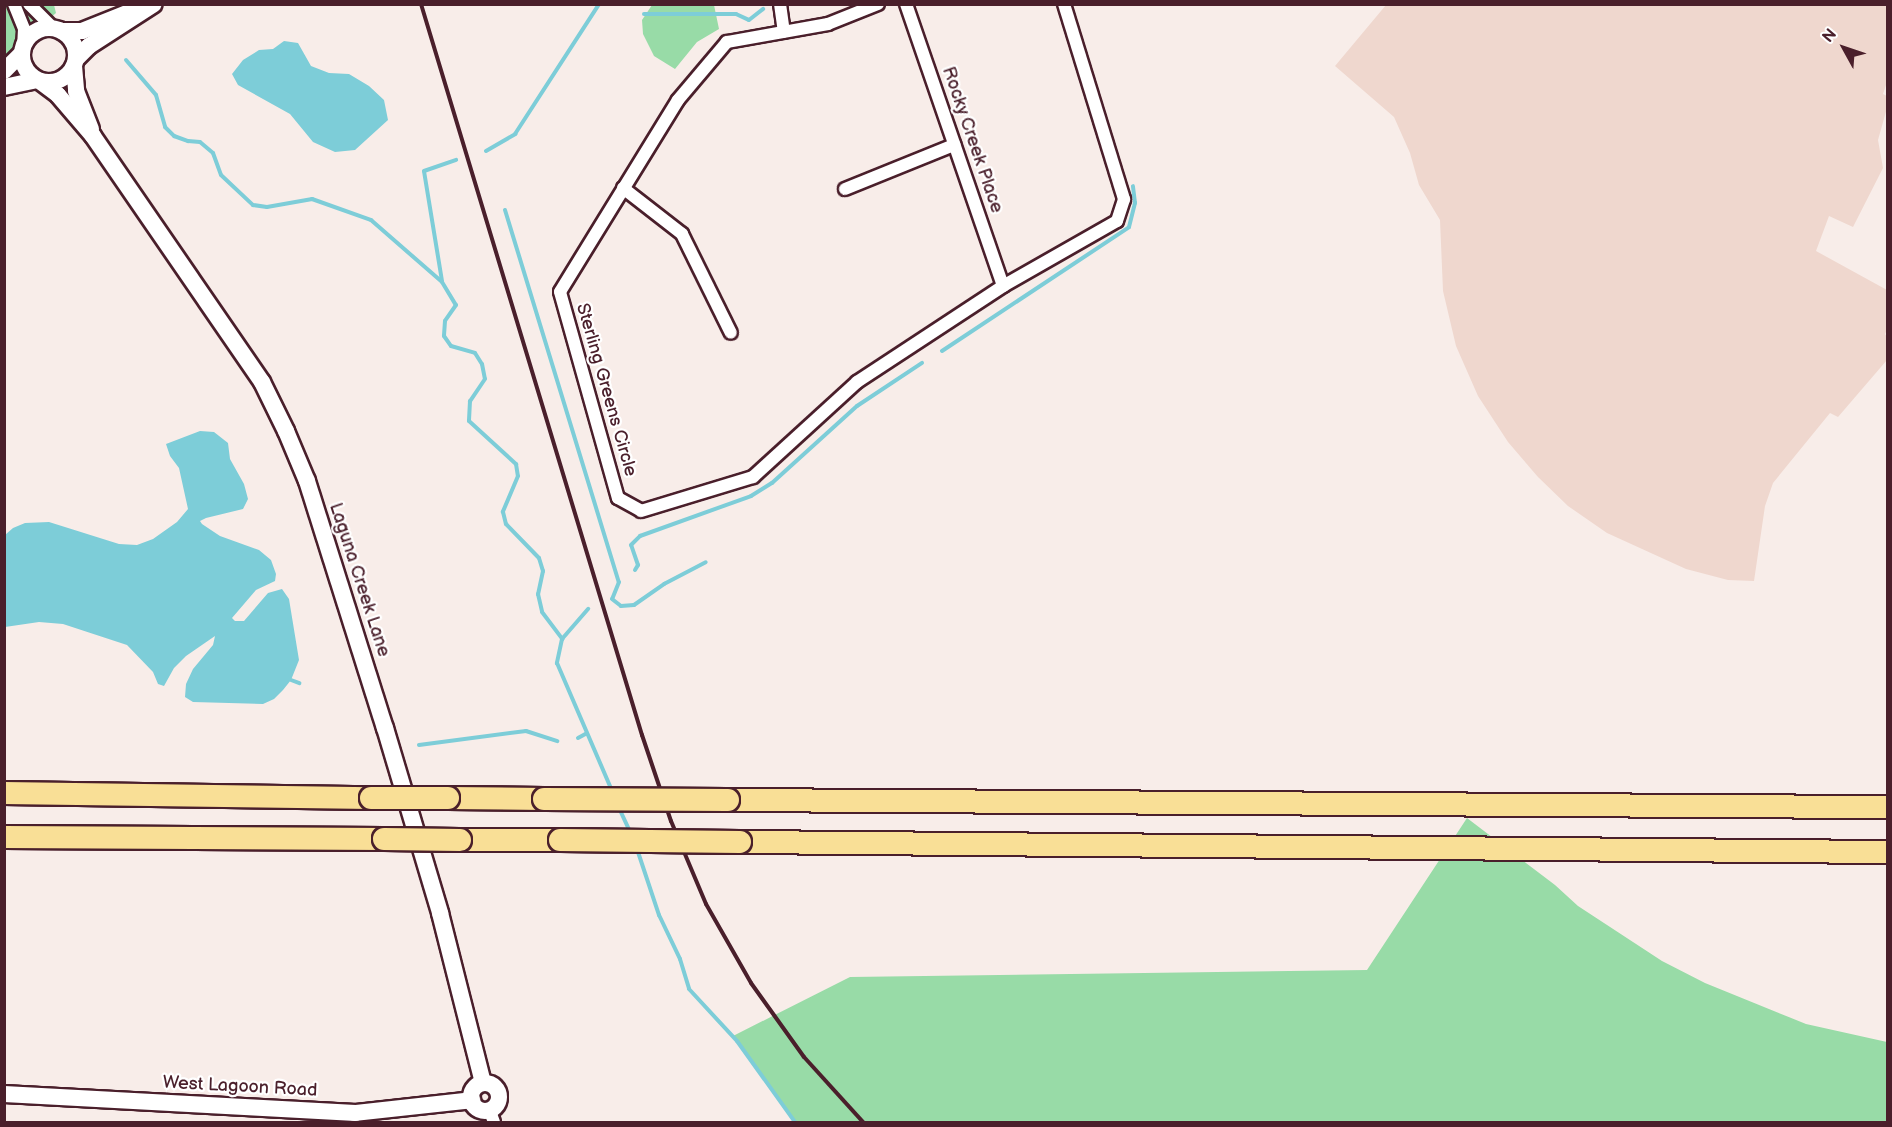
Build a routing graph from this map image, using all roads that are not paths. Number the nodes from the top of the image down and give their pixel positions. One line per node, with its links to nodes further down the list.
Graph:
1 (14, 4): 11 (street)
2 (29, 4): 9 (street)
3 (149, 4): 9 (street)
4 (154, 4): 12 (street)
5 (780, 4): 10 (street)
6 (878, 4): 10 (street, Sterling Greens Circle)
7 (906, 4): 17 (street, Rocky Creek Place)
8 (1064, 4): 20 (street, Sterling Greens Circle)
9 (57, 30): 11 (street); 12 (street)
10 (784, 32): 18 (street, Sterling Greens Circle)
11 (22, 49): 13 (street); 14 (street)
12 (75, 62): 14 (street); 16 (street, Laguna Creek Lane)
13 (4, 71)
14 (39, 81): 15 (street); 16 (street, Laguna Creek Lane)
15 (4, 87)
16 (93, 136): 30 (street, Laguna Creek Lane)
17 (954, 145): 19 (street); 20 (street, Rocky Creek Place)
18 (623, 188): 20 (street, Sterling Greens Circle); 21 (street)
19 (845, 189)
20 (1003, 286)
21 (731, 333)
22 (4, 793): 24 (highway, bridge)
23 (1887, 794): 24 (highway)
24 (1722, 807): 25 (highway)
25 (1887, 807)
26 (4, 837): 27 (highway, bridge)
27 (1838, 852): 28 (highway); 29 (highway)
28 (1887, 852)
29 (1887, 866)
30 (483, 1083): 32 (street); 33 (street, Laguna Creek Lane)
31 (4, 1094): 32 (street, West Lagoon Road)
32 (472, 1100): 33 (street, Laguna Creek Lane)
33 (492, 1116)

